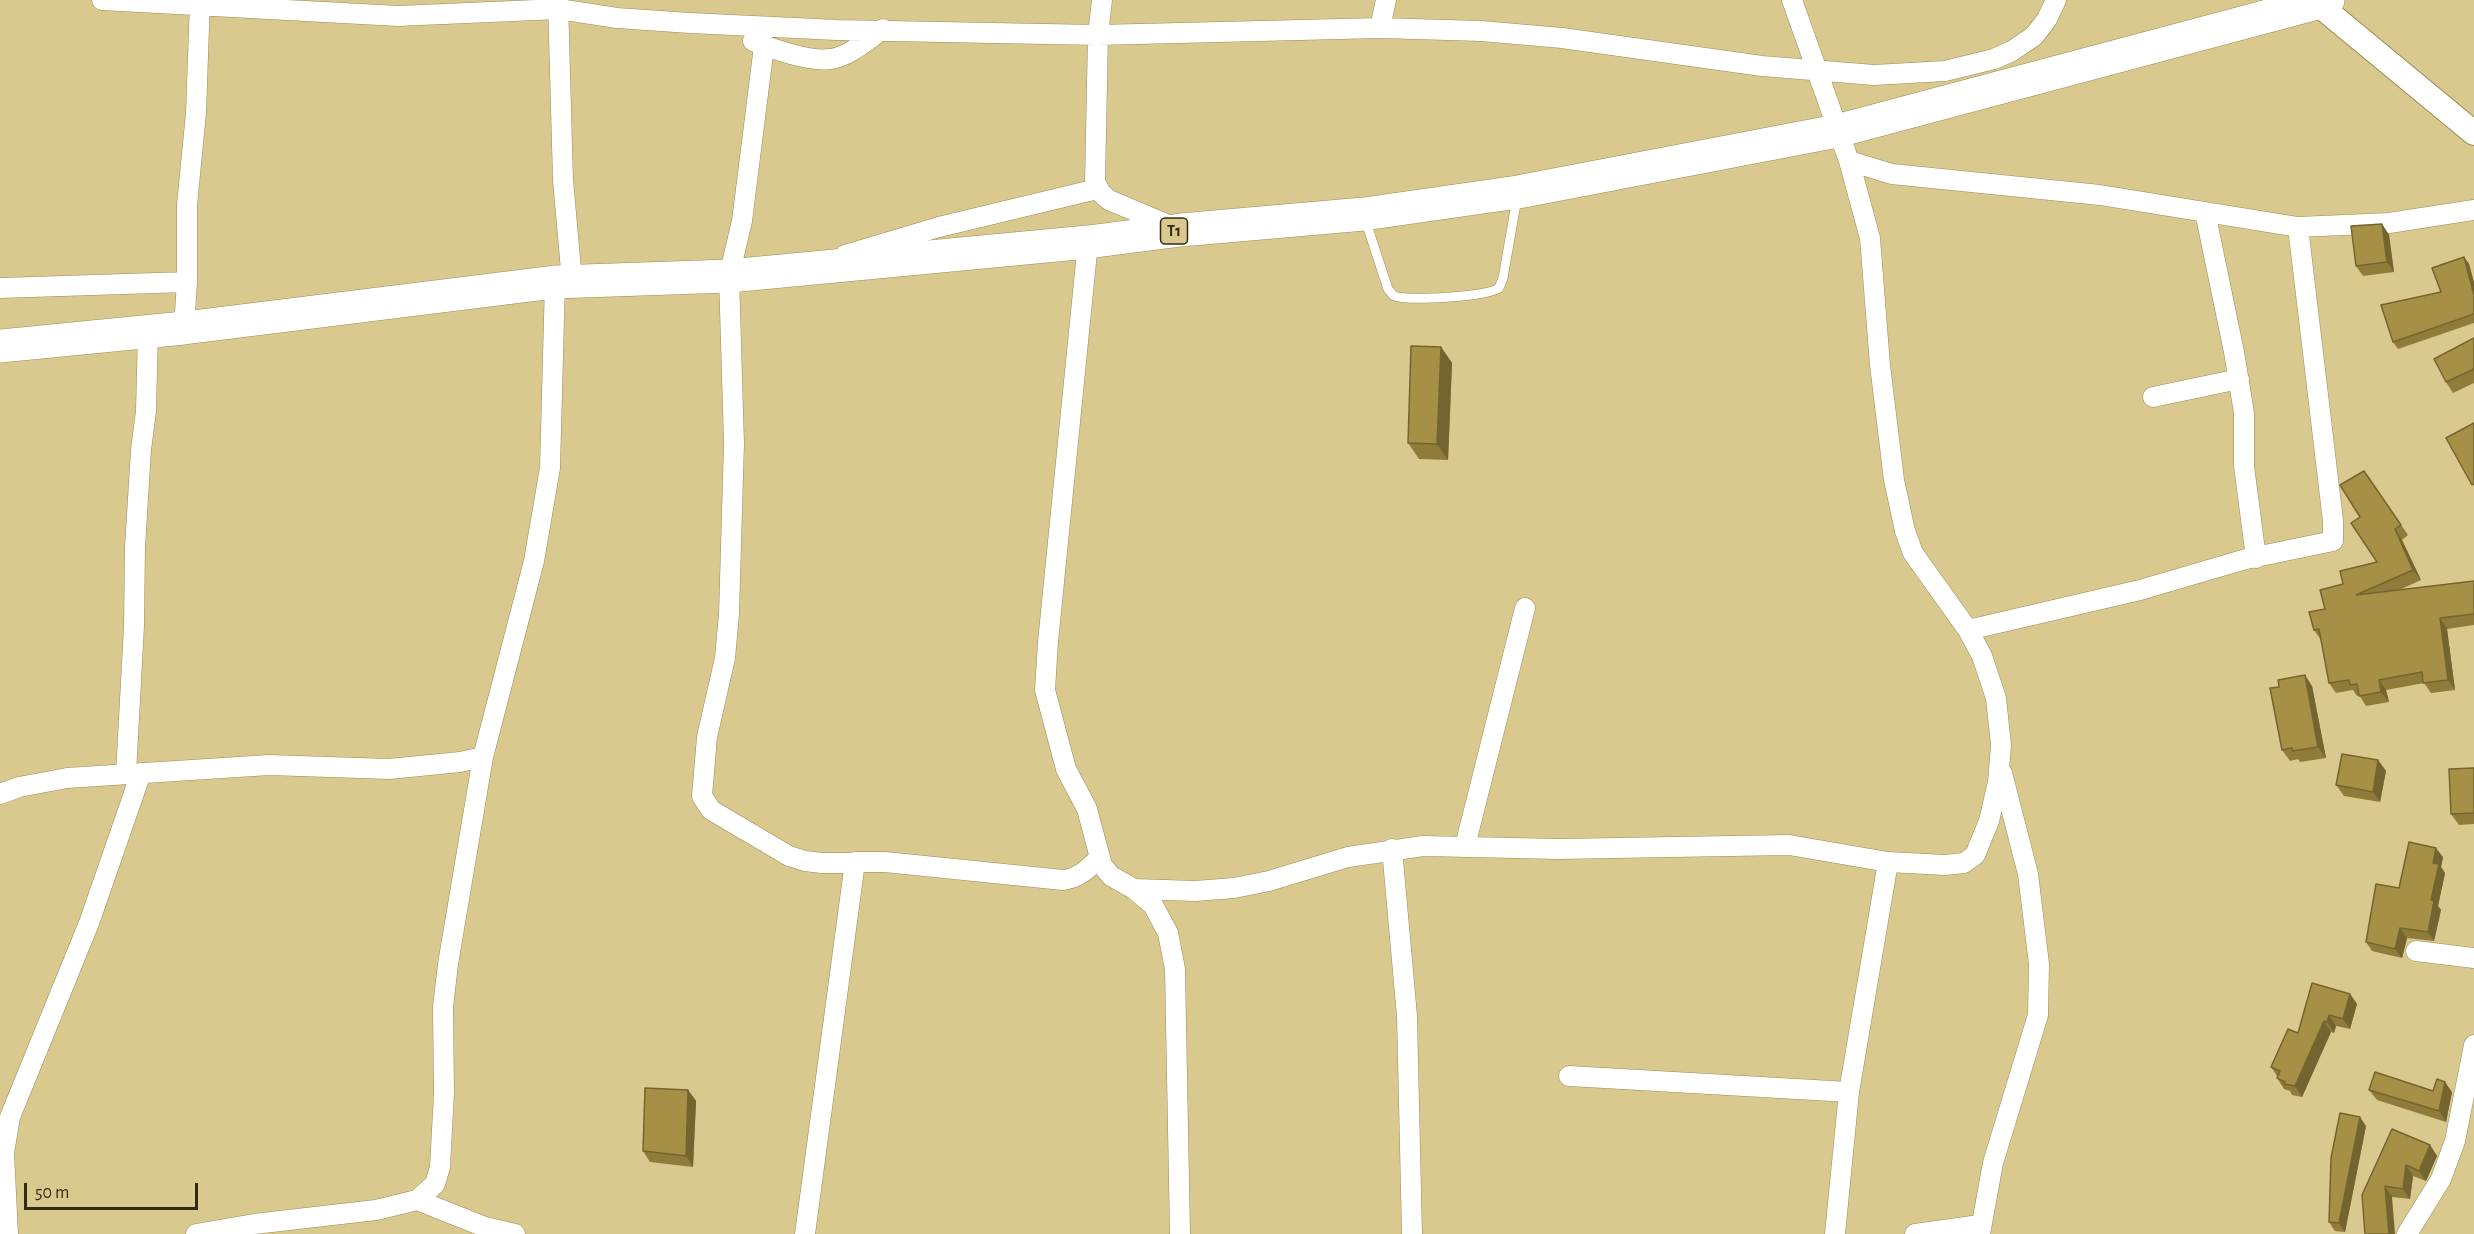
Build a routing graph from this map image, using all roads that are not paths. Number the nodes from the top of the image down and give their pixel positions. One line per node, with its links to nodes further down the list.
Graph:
1 (102, 0): 7 (street)
2 (1102, 0): 12 (street)
3 (1386, 0): 10 (street)
4 (1792, 0): 14 (street)
5 (2056, 0): 14 (street)
6 (2323, 2): 15 (highway, T1); 16 (street)
7 (200, 3): 8 (street); 29 (street)
8 (559, 5): 9 (street); 28 (street)
9 (690, 23): 11 (street); 13 (street)
10 (1380, 28): 12 (street); 14 (street)
11 (883, 29): 12 (street); 13 (street)
12 (1098, 35): 18 (street)
13 (764, 46): 27 (street)
14 (1816, 70): 15 (street)
15 (1837, 131): 17 (street); 19 (highway, T1)
16 (2474, 133)
17 (1849, 161): 21 (street); 38 (street)
18 (1097, 189): 24 (street); 26 (street)
19 (1518, 192): 22 (highway, T1); 22 (lane)
20 (2474, 210): 23 (street)
21 (2205, 212): 23 (street); 34 (street)
22 (1364, 214): 24 (highway, T1)
23 (2298, 227): 36 (street)
24 (1181, 230): 25 (highway, T1)
25 (1088, 242): 26 (highway, T1); 45 (street)
26 (809, 269): 27 (highway, T1)
27 (729, 276): 28 (highway, T1); 47 (street)
28 (564, 281): 31 (highway, T1); 39 (street)
29 (187, 282): 30 (street); 31 (street)
30 (0, 288)
31 (184, 328): 32 (highway, T1)
32 (148, 332): 33 (highway, T1); 41 (street)
33 (0, 346)
34 (2239, 379): 35 (street); 36 (street)
35 (2153, 397)
36 (2256, 558): 38 (street)
37 (1525, 608): 43 (street)
38 (1968, 630): 40 (street)
39 (483, 757): 41 (street); 54 (street)
40 (2000, 765): 46 (street); 55 (street)
41 (133, 773): 42 (street); 56 (street)
42 (0, 794)
43 (1465, 846): 44 (street); 46 (street)
44 (1392, 849): 48 (street); 61 (street)
45 (1099, 858): 47 (street); 48 (street)
46 (1888, 862): 53 (street)
47 (855, 863): 59 (street)
48 (1134, 889): 60 (street)
49 (2416, 951): 50 (street)
50 (2474, 958)
51 (2474, 1045): 64 (street)
52 (1569, 1076): 53 (street)
53 (1849, 1092): 62 (street)
54 (417, 1200): 57 (street); 58 (street)
55 (1980, 1229): 63 (street)
56 (8, 1234)
57 (196, 1234)
58 (515, 1234)
59 (805, 1234)
60 (1180, 1234)
61 (1412, 1234)
62 (1835, 1234)
63 (1915, 1234)
64 (2407, 1234)

